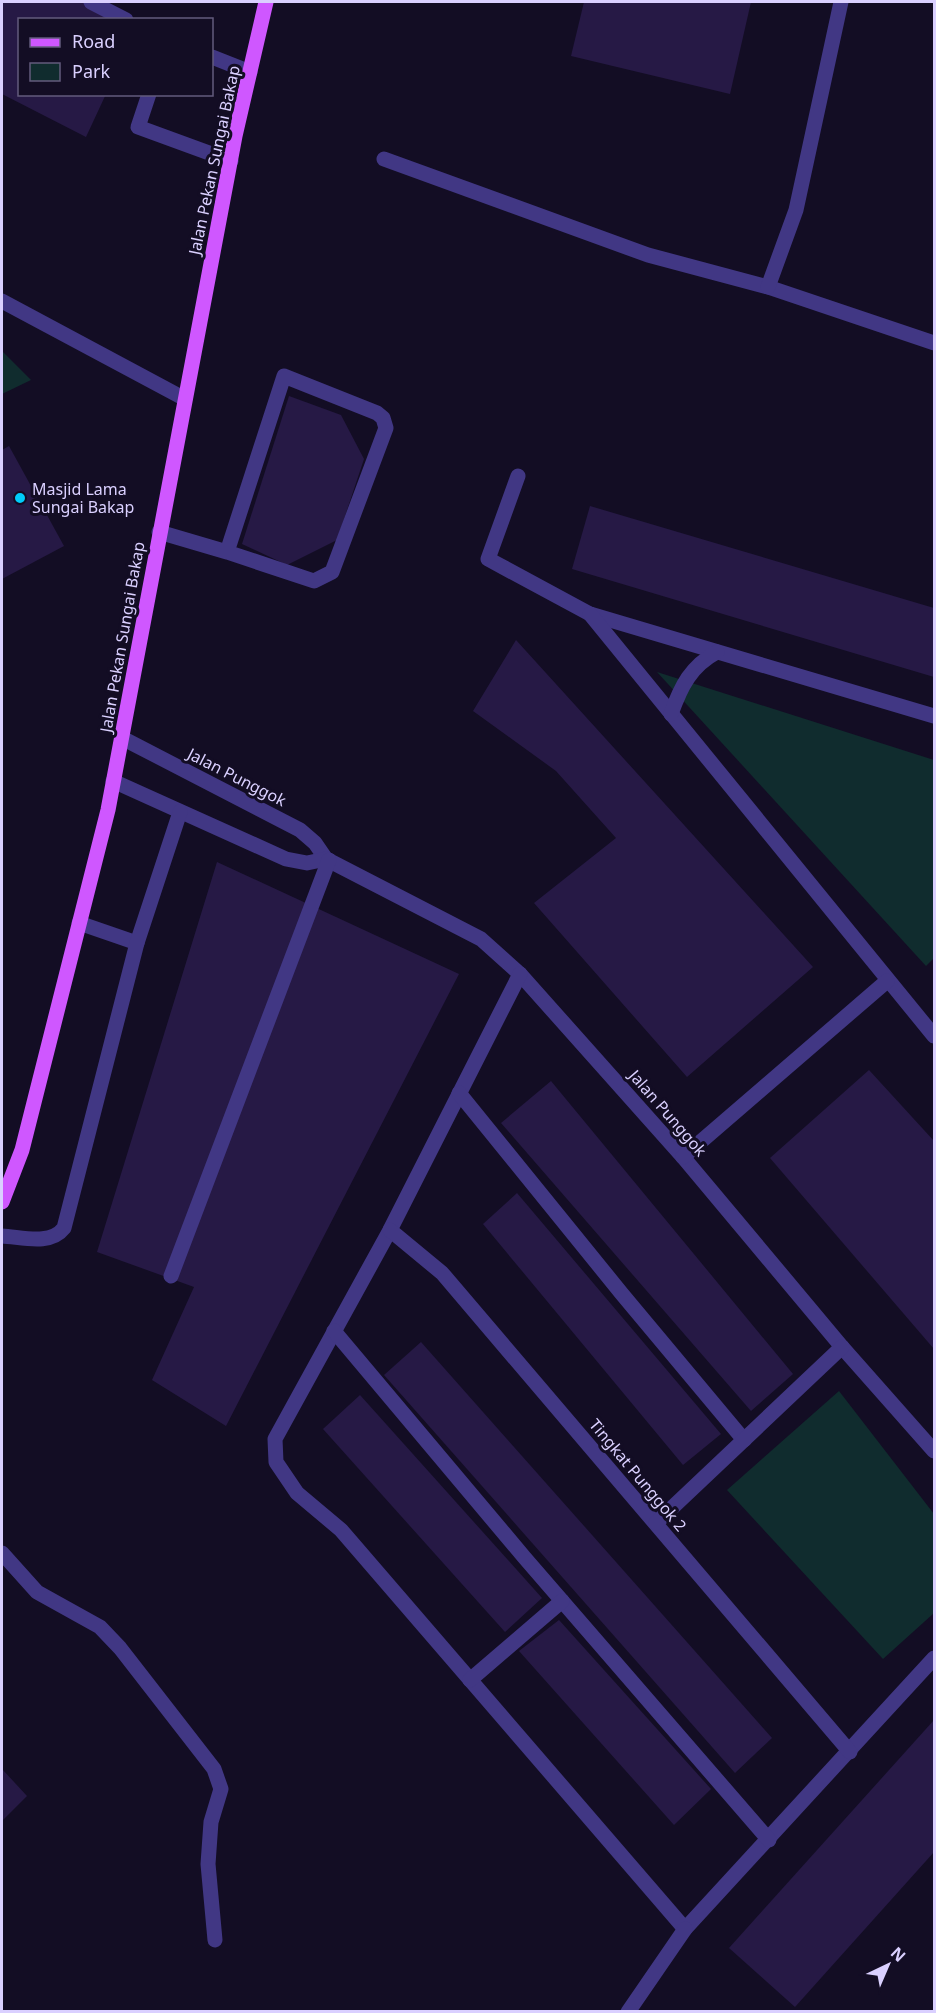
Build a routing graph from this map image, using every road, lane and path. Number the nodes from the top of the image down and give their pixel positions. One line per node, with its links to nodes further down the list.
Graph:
1 (91, 2): 4 (street)
2 (266, 2): 6 (main road, Jalan Pekan Sungai Bakap)
3 (841, 2): 10 (street)
4 (122, 18)
5 (213, 57): 6 (street)
6 (250, 72): 9 (main road, Jalan Pekan Sungai Bakap)
7 (147, 96): 9 (street)
8 (384, 159): 10 (street)
9 (231, 161): 13 (main road, Jalan Pekan Sungai Bakap)
10 (768, 287): 12 (street)
11 (2, 301): 13 (street)
12 (934, 343)
13 (185, 399): 15 (main road, Jalan Pekan Sungai Bakap)
14 (518, 476): 17 (street)
15 (159, 532): 16 (street); 21 (main road, Jalan Pekan Sungai Bakap)
16 (227, 552): 16 (street)
17 (590, 614): 18 (street); 19 (street)
18 (717, 652): 19 (street); 20 (street)
19 (671, 714): 28 (street)
20 (934, 716)
21 (122, 738): 22 (main road, Jalan Pekan Sungai Bakap); 24 (street, Jalan Punggok)
22 (112, 781): 23 (street); 25 (main road, Jalan Pekan Sungai Bakap)
23 (180, 812): 24 (street); 26 (street)
24 (327, 859): 27 (street, Jalan Punggok); 35 (street)
25 (79, 923): 26 (street); 32 (main road, Jalan Pekan Sungai Bakap)
26 (137, 943): 34 (street)
27 (520, 974): 30 (street); 31 (street, Jalan Punggok)
28 (887, 981): 29 (street); 31 (street)
29 (934, 1036)
30 (459, 1093): 33 (street); 38 (street)
31 (683, 1157): 37 (street, Jalan Punggok)
32 (2, 1202)
33 (390, 1230): 36 (street); 40 (street, Tingkat Punggok 2)
34 (2, 1236)
35 (171, 1276)
36 (334, 1331): 42 (street); 44 (street)
37 (842, 1347): 38 (street); 39 (street, Jalan Punggok)
38 (744, 1440): 40 (street)
39 (934, 1451)
40 (656, 1523): 45 (street, Tingkat Punggok 2)
41 (2, 1553): 48 (street)
42 (562, 1601): 44 (street); 46 (street)
43 (934, 1658): 45 (street)
44 (470, 1680): 47 (street)
45 (850, 1752): 46 (street)
46 (769, 1840): 47 (street)
47 (685, 1929): 49 (street)
48 (215, 1940)
49 (628, 2012)

